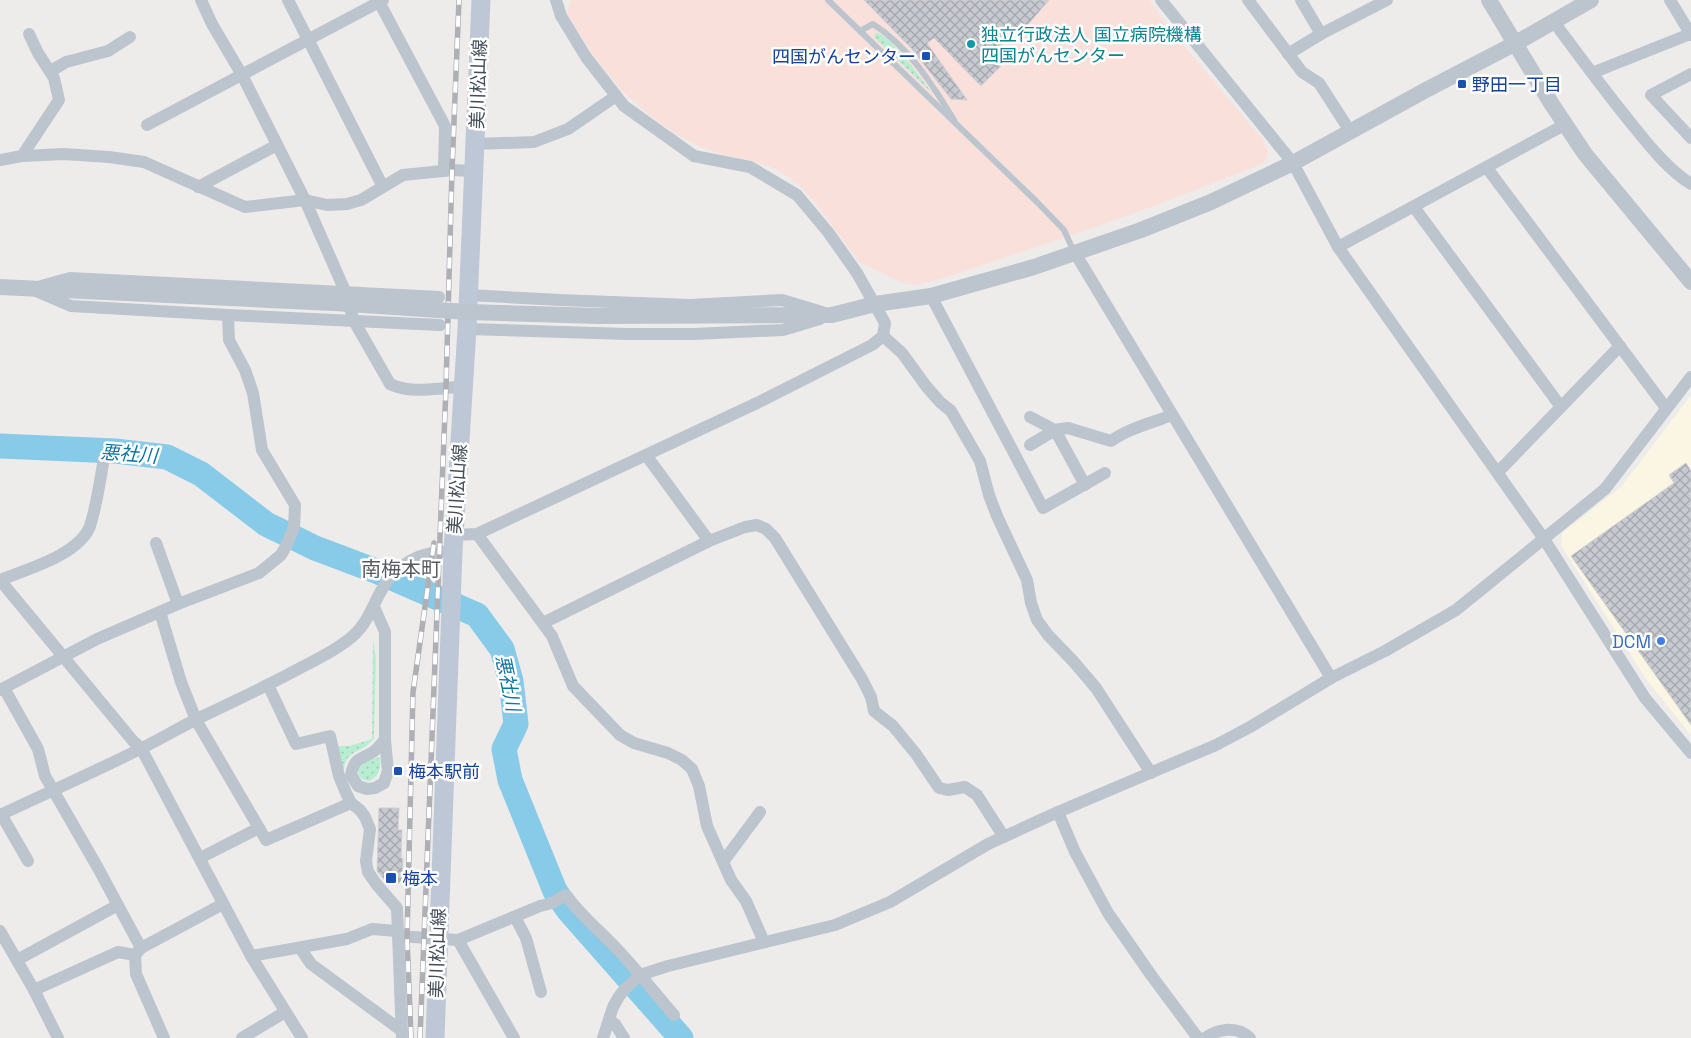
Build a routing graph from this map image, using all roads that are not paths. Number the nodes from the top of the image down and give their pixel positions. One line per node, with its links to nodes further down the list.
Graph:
1 (201, 0): 26 (street)
2 (288, 0): 20 (street)
3 (481, 0): 33 (main road, 美川松山線)
4 (556, 0): 27 (street)
5 (828, 0): 15 (lane)
6 (1161, 0): 37 (street)
7 (1248, 0): 22 (street)
8 (1301, 0): 17 (street)
9 (1387, 0): 17 (street)
10 (1489, 0): 21 (street)
11 (1591, 0): 14 (street)
12 (1670, 0): 18 (street)
13 (380, 1): 20 (street); 39 (street)
14 (1554, 22): 21 (street); 24 (street)
15 (860, 31): 30 (lane); 30 (lane)
16 (29, 34): 23 (street)
17 (1322, 34): 22 (street)
18 (1691, 35): 24 (street)
19 (130, 37): 23 (street)
20 (308, 40): 26 (street); 43 (street)
21 (1516, 43): 28 (street); 31 (street)
22 (1288, 54): 31 (street)
23 (50, 71): 35 (street)
24 (1592, 74): 41 (street)
25 (1691, 74): 32 (street)
26 (242, 75): 29 (street); 34 (street)
27 (616, 96): 33 (street); 56 (street)
28 (1566, 124): 38 (street); 48 (street)
29 (147, 125)
30 (959, 128): 47 (lane)
31 (1350, 131): 37 (street)
32 (1691, 138)
33 (475, 144): 40 (main road, 美川松山線)
34 (277, 145): 42 (street); 44 (street)
35 (22, 156): 36 (street); 42 (street)
36 (0, 160)
37 (1293, 163): 46 (street); 47 (street)
38 (1487, 168): 45 (street); 64 (street)
39 (444, 171): 40 (street); 43 (street)
40 (473, 171): 52 (main road, 美川松山線)
41 (1691, 184)
42 (198, 187): 44 (street)
43 (382, 187): 44 (street)
44 (305, 200): 55 (street)
45 (1414, 206): 46 (street); 67 (street)
46 (1338, 248): 75 (street)
47 (1075, 253): 54 (street); 69 (street)
48 (1691, 282)
49 (0, 288): 50 (street)
50 (32, 289): 55 (street); 57 (street)
51 (402, 294): 53 (street); 55 (street); 60 (street)
52 (468, 294): 58 (street); 62 (main road, 美川松山線)
53 (439, 296)
54 (930, 296): 56 (street); 77 (street)
55 (340, 297): 58 (street, bridge); 59 (street)
56 (875, 304): 58 (street); 63 (street)
57 (228, 315): 59 (street); 84 (street)
58 (832, 315): 62 (street)
59 (354, 321): 60 (street); 66 (street)
60 (400, 323): 61 (street)
61 (440, 325)
62 (467, 329): 66 (main road, 美川松山線)
63 (883, 336): 73 (street); 96 (street)
64 (1620, 346): 67 (street); 68 (street)
65 (1691, 377): 68 (street)
66 (464, 387): 82 (main road, 美川松山線)
67 (1561, 407): 75 (street)
68 (1666, 408): 79 (street)
69 (1172, 415): 71 (street); 89 (street)
70 (1030, 417): 71 (street)
71 (1056, 430): 72 (street); 77 (street)
72 (1030, 445)
73 (646, 455): 78 (street); 80 (street)
74 (104, 458): 83 (street)
75 (1498, 472): 79 (street)
76 (1105, 473): 77 (street)
77 (1085, 485)
78 (477, 534): 82 (street); 87 (street)
79 (1544, 539): 89 (street); 95 (street)
80 (708, 542): 87 (street); 103 (street)
81 (156, 543): 84 (street)
82 (454, 543): 85 (street); 112 (main road, 美川松山線)
83 (0, 580): 88 (street)
84 (178, 604): 86 (street)
85 (374, 607): 90 (street); 93 (street)
86 (160, 612): 88 (street); 92 (street)
87 (543, 623): 106 (street)
88 (64, 657): 91 (street); 94 (street)
89 (1331, 678): 96 (street)
90 (268, 685): 92 (street); 98 (street)
91 (2, 689): 97 (street)
92 (196, 720): 94 (street); 102 (street)
93 (385, 740)
94 (141, 748): 97 (street); 104 (street)
95 (1691, 753)
96 (1151, 773): 100 (street)
97 (54, 791): 101 (street); 108 (street)
98 (351, 803): 102 (street); 111 (street)
99 (760, 812): 106 (street)
100 (1058, 812): 103 (street); 134 (street)
101 (0, 814): 105 (street)
102 (259, 828): 104 (street)
103 (1004, 837): 114 (street)
104 (200, 858): 107 (street)
105 (28, 860)
106 (723, 862): 114 (street)
107 (223, 904): 116 (street); 117 (street)
108 (118, 905): 116 (street); 118 (street)
109 (515, 916): 113 (street); 119 (street); 121 (street)
110 (0, 932): 118 (street)
111 (398, 934): 112 (street); 115 (street); 125 (street)
112 (437, 938): 113 (street); 130 (main road, 美川松山線)
113 (458, 940): 131 (street)
114 (764, 942): 119 (street)
115 (300, 948): 117 (street); 125 (street)
116 (138, 951): 120 (street); 127 (street)
117 (251, 956): 122 (street)
118 (17, 960): 120 (street)
119 (639, 976): 123 (street); 124 (street)
120 (34, 990): 126 (street)
121 (541, 992)
122 (285, 1012): 128 (street); 129 (street)
123 (674, 1015)
124 (609, 1020): 132 (street); 133 (street)
125 (402, 1035)
126 (58, 1038)
127 (164, 1038)
128 (242, 1038)
129 (302, 1038)
130 (435, 1038)
131 (514, 1038)
132 (603, 1038)
133 (624, 1038)
134 (1198, 1038)
135 (1205, 1038): 136 (street)
136 (1250, 1038)

